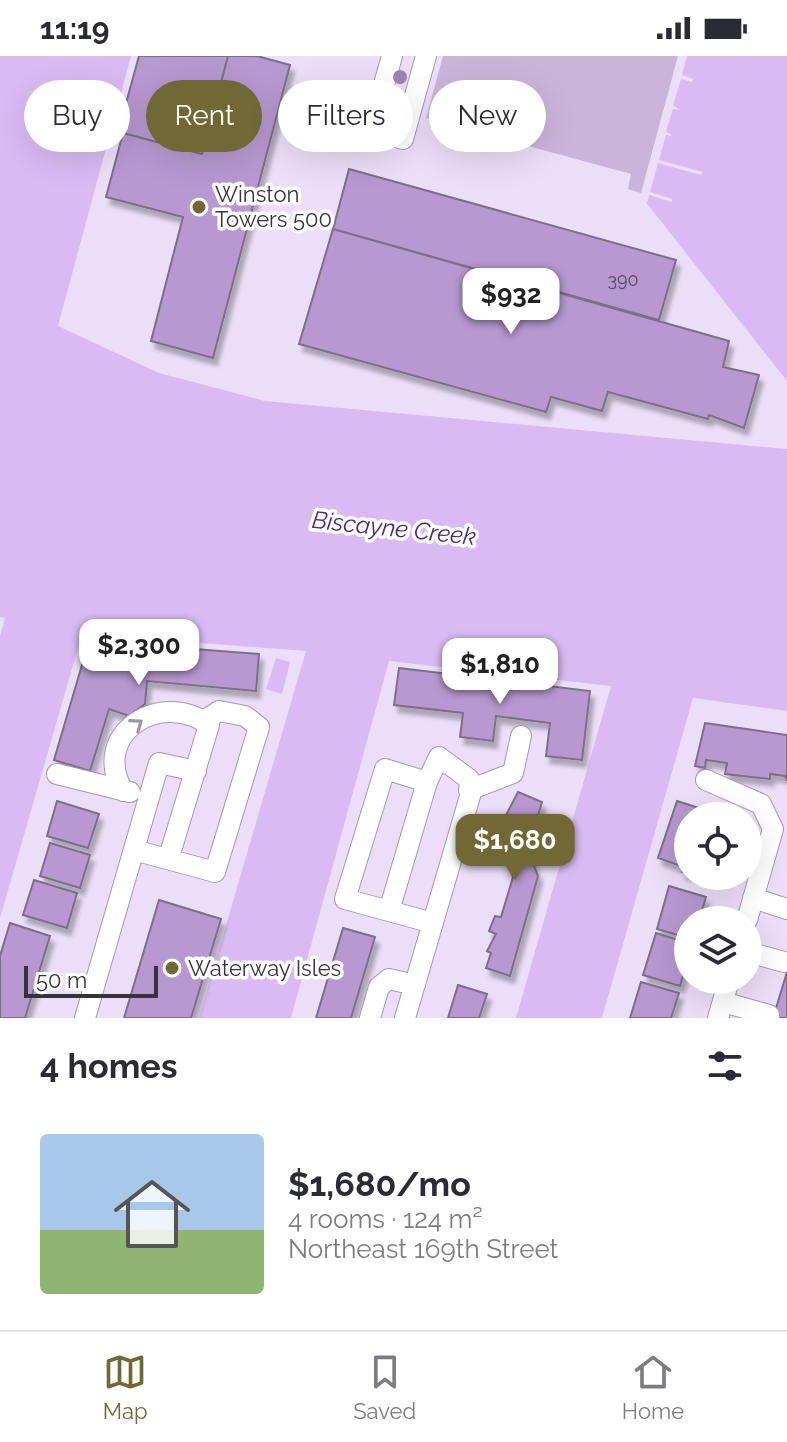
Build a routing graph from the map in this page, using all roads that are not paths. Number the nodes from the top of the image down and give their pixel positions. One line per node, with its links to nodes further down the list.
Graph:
1 (392, 56): 2 (street)
2 (426, 56)
3 (204, 721): 5 (street); 9 (street, one-way to 3); 13 (street)
4 (521, 736): 10 (street)
5 (196, 771): 11 (street); 13 (street)
6 (57, 774): 9 (street)
7 (706, 780): 14 (street)
8 (427, 782): 10 (street); 17 (street); 17 (street)
9 (123, 791): 11 (street)
10 (470, 793): 18 (street)
11 (149, 796): 12 (street)
12 (134, 850): 13 (street); 24 (street)
13 (169, 857)
14 (753, 898): 15 (street); 16 (street)
15 (751, 906)
16 (787, 909)
17 (389, 911): 18 (street)
18 (433, 923): 21 (street)
19 (762, 956): 20 (street)
20 (784, 962)
21 (415, 985): 25 (street); 26 (street)
22 (721, 1010): 23 (street)
23 (769, 1015)
24 (85, 1018)
25 (370, 1018)
26 (405, 1018)

